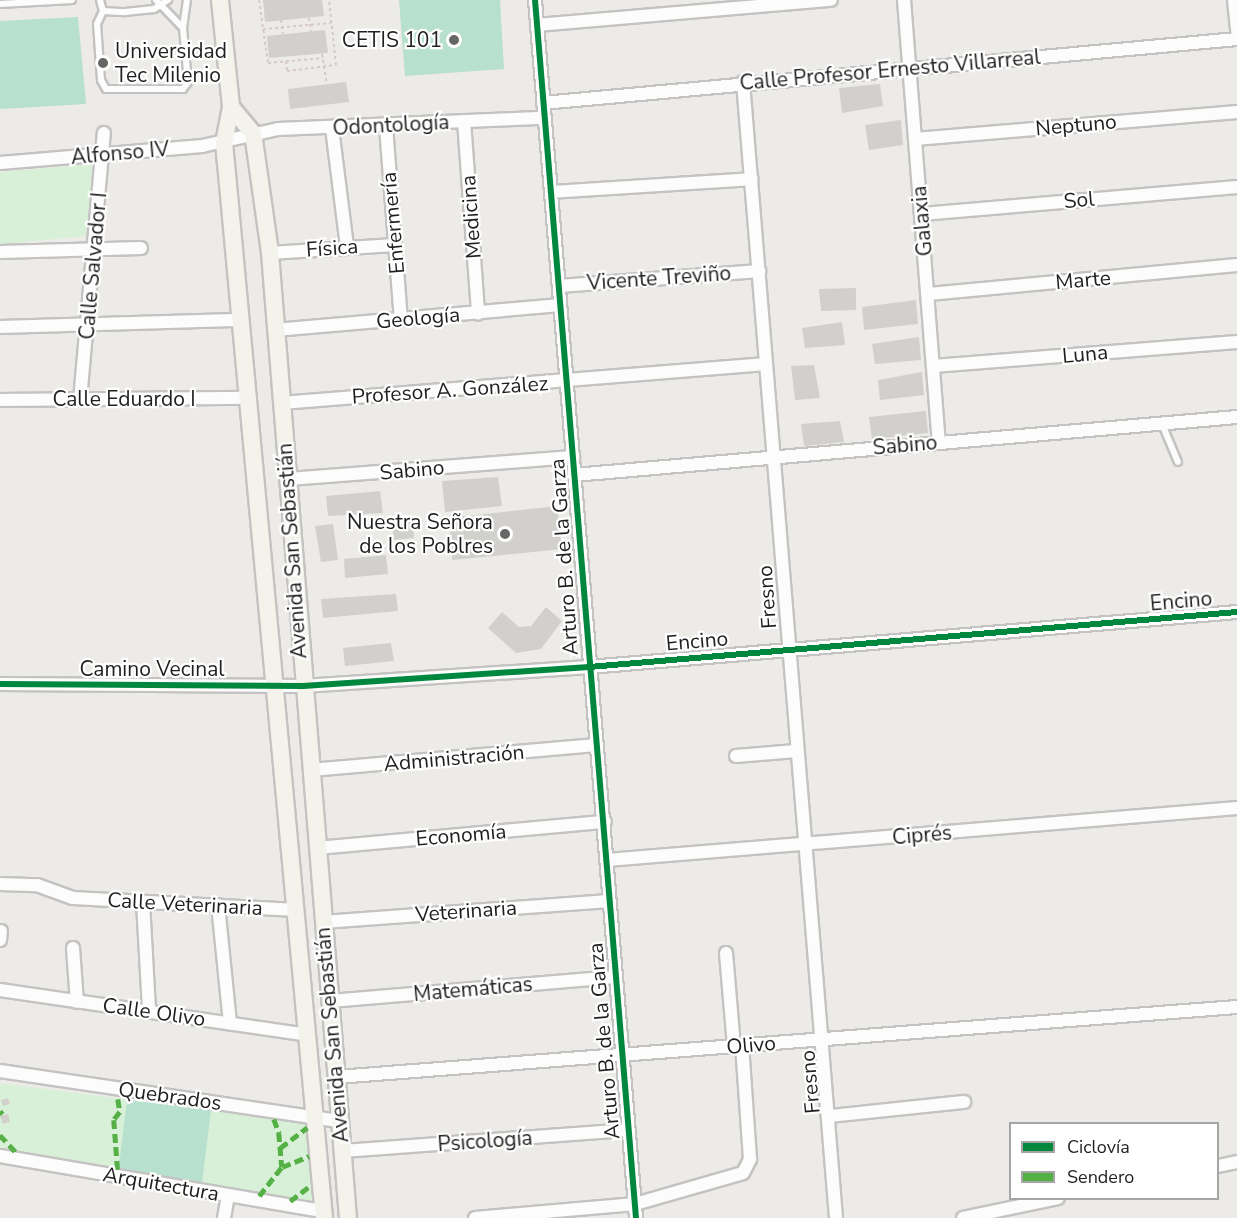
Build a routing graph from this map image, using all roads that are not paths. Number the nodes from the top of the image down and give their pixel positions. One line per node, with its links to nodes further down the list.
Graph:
1 (72, 0): 11 (lane)
2 (100, 0): 12 (lane)
3 (168, 0): 10 (lane)
4 (187, 0): 14 (lane)
5 (220, 0): 20 (main road, Avenida San Sebastián)
6 (535, 0): 13 (street, Arturo B. de la Garza)
7 (831, 0): 13 (street)
8 (904, 0): 17 (street, Galaxia)
9 (1234, 0): 15 (street)
10 (158, 3): 12 (lane); 14 (lane)
11 (0, 4)
12 (103, 11): 14 (lane)
13 (537, 25): 19 (street, Arturo B. de la Garza)
14 (183, 28)
15 (1237, 30)
16 (1237, 39): 17 (street, Calle Profesor Ernesto Villarreal)
17 (910, 68): 18 (street, Calle Profesor Ernesto Villarreal); 28 (street, Galaxia)
18 (744, 82): 19 (street, Calle Profesor Ernesto Villarreal); 31 (street, Fresno)
19 (543, 103): 22 (street, Arturo B. de la Garza)
20 (231, 107): 27 (main road); 27 (main road, Avenida San Sebastián)
21 (1237, 112): 28 (street, Neptuno)
22 (544, 118): 23 (street, Odontología); 33 (street, Arturo B. de la Garza)
23 (464, 121): 24 (street, Odontología); 46 (street, Medicina)
24 (386, 126): 25 (street, Odontología); 35 (street, Enfermería)
25 (332, 128): 27 (street, Odontología); 36 (street)
26 (104, 133): 29 (street, Calle Salvador I)
27 (238, 138): 29 (street, Alfonso IV); 40 (main road, Avenida San Sebastián); 47 (main road, Avenida San Sebastián)
28 (915, 139): 34 (street, Galaxia)
29 (103, 156): 30 (street, Alfonso IV); 37 (street, Calle Salvador I)
30 (0, 163)
31 (752, 179): 33 (street); 42 (street, Fresno)
32 (1237, 187): 34 (street, Sol)
33 (551, 192): 43 (street, Arturo B. de la Garza)
34 (922, 214): 44 (street, Galaxia)
35 (395, 245): 36 (street, Física); 48 (street, Enfermería)
36 (348, 246): 40 (street, Física)
37 (94, 247): 38 (street); 39 (street); 49 (street, Calle Salvador I)
38 (141, 248)
39 (0, 252)
40 (270, 253): 51 (main road, Avenida San Sebastián)
41 (1237, 265): 44 (street, Marte)
42 (759, 271): 43 (street, Vicente Treviño); 53 (street, Fresno)
43 (559, 286): 45 (street, Arturo B. de la Garza)
44 (929, 294): 54 (street, Galaxia)
45 (560, 305): 46 (street, Geología); 55 (street, Arturo B. de la Garza)
46 (478, 313): 48 (street, Geología)
47 (242, 320): 49 (street); 56 (main road, Avenida San Sebastián)
48 (401, 320): 51 (street, Geología)
49 (89, 321): 50 (street); 58 (street, Calle Salvador I)
50 (0, 327)
51 (275, 330): 59 (main road, Avenida San Sebastián)
52 (1237, 342): 54 (street, Luna)
53 (764, 364): 55 (street, Profesor A. González); 64 (street, Fresno)
54 (933, 366): 62 (street, Galaxia)
55 (565, 382): 59 (street, Profesor A. González); 63 (street, Arturo B. de la Garza)
56 (248, 398): 58 (street, Calle Eduardo I); 72 (main road, Avenida San Sebastián)
57 (0, 400): 58 (street, Calle Eduardo I)
58 (80, 400)
59 (281, 403): 67 (main road, Avenida San Sebastián)
60 (1237, 417): 61 (street, Sabino)
61 (1162, 424): 62 (street, Sabino); 65 (lane)
62 (939, 442): 64 (street, Sabino)
63 (573, 457): 66 (street, Arturo B. de la Garza); 67 (street, Sabino)
64 (773, 458): 66 (street, Sabino); 69 (street, Fresno)
65 (1178, 462)
66 (574, 475): 70 (street, Arturo B. de la Garza)
67 (288, 479): 73 (main road, Avenida San Sebastián)
68 (1237, 612): 69 (street, Encino)
69 (787, 650): 70 (street, Encino); 75 (street, Fresno)
70 (589, 667): 73 (street, Encino); 74 (street, Arturo B. de la Garza)
71 (0, 684): 72 (street, Camino Vecinal)
72 (275, 686): 73 (street, Camino Vecinal); 87 (main road, Avenida San Sebastián)
73 (303, 687): 77 (main road, Avenida San Sebastián)
74 (597, 745): 77 (street, Administración); 79 (street, Arturo B. de la Garza)
75 (796, 751): 76 (street); 80 (street, Fresno)
76 (736, 756)
77 (311, 770): 81 (main road, Avenida San Sebastián)
78 (1237, 808): 80 (street, Ciprés)
79 (605, 822): 81 (street, Economía); 82 (street, Arturo B. de la Garza)
80 (805, 845): 82 (street, Ciprés); 99 (street, Fresno)
81 (317, 848): 88 (main road, Avenida San Sebastián)
82 (607, 860): 84 (street, Arturo B. de la Garza)
83 (0, 884): 85 (street, Calle Veterinaria)
84 (609, 901): 88 (street, Veterinaria); 91 (street, Arturo B. de la Garza)
85 (143, 902): 86 (street, Calle Veterinaria); 96 (street)
86 (218, 905): 87 (street, Calle Veterinaria); 97 (street)
87 (297, 910): 98 (main road, Avenida San Sebastián)
88 (323, 922): 93 (main road, Avenida San Sebastián)
89 (73, 948): 94 (street)
90 (726, 953): 100 (street)
91 (615, 977): 93 (street, Matemáticas); 101 (street, Arturo B. de la Garza)
92 (0, 990): 94 (street, Calle Olivo)
93 (330, 1001): 103 (main road, Avenida San Sebastián)
94 (77, 1002): 96 (street, Calle Olivo)
95 (1237, 1007): 99 (street, Olivo)
96 (149, 1010): 97 (street, Calle Olivo)
97 (230, 1023): 98 (street, Calle Olivo)
98 (308, 1035): 105 (main road, Avenida San Sebastián)
99 (823, 1038): 100 (street, Olivo); 106 (street, Fresno)
100 (738, 1047): 101 (street, Olivo); 115 (street)
101 (622, 1054): 103 (street, Olivo); 108 (street, Arturo B. de la Garza)
102 (0, 1071): 105 (street, Quebrados)
103 (337, 1077): 107 (main road, Avenida San Sebastián)
104 (964, 1102): 106 (street)
105 (313, 1116): 107 (street, Quebrados); 116 (main road, Avenida San Sebastián)
106 (830, 1116): 121 (street, Fresno)
107 (340, 1121): 109 (main road, Avenida San Sebastián)
108 (627, 1130): 109 (street, Psicología); 115 (street, Arturo B. de la Garza)
109 (342, 1151): 118 (main road, Avenida San Sebastián)
110 (0, 1156): 113 (street, Arquitectura)
111 (1237, 1162): 112 (street)
112 (1219, 1166)
113 (228, 1196): 116 (street, Arquitectura); 117 (street)
114 (1048, 1200): 122 (street)
115 (635, 1204): 119 (street); 120 (street, Arturo B. de la Garza)
116 (324, 1215)
117 (224, 1218)
118 (348, 1218)
119 (475, 1218)
120 (636, 1218)
121 (836, 1218)
122 (963, 1218)

